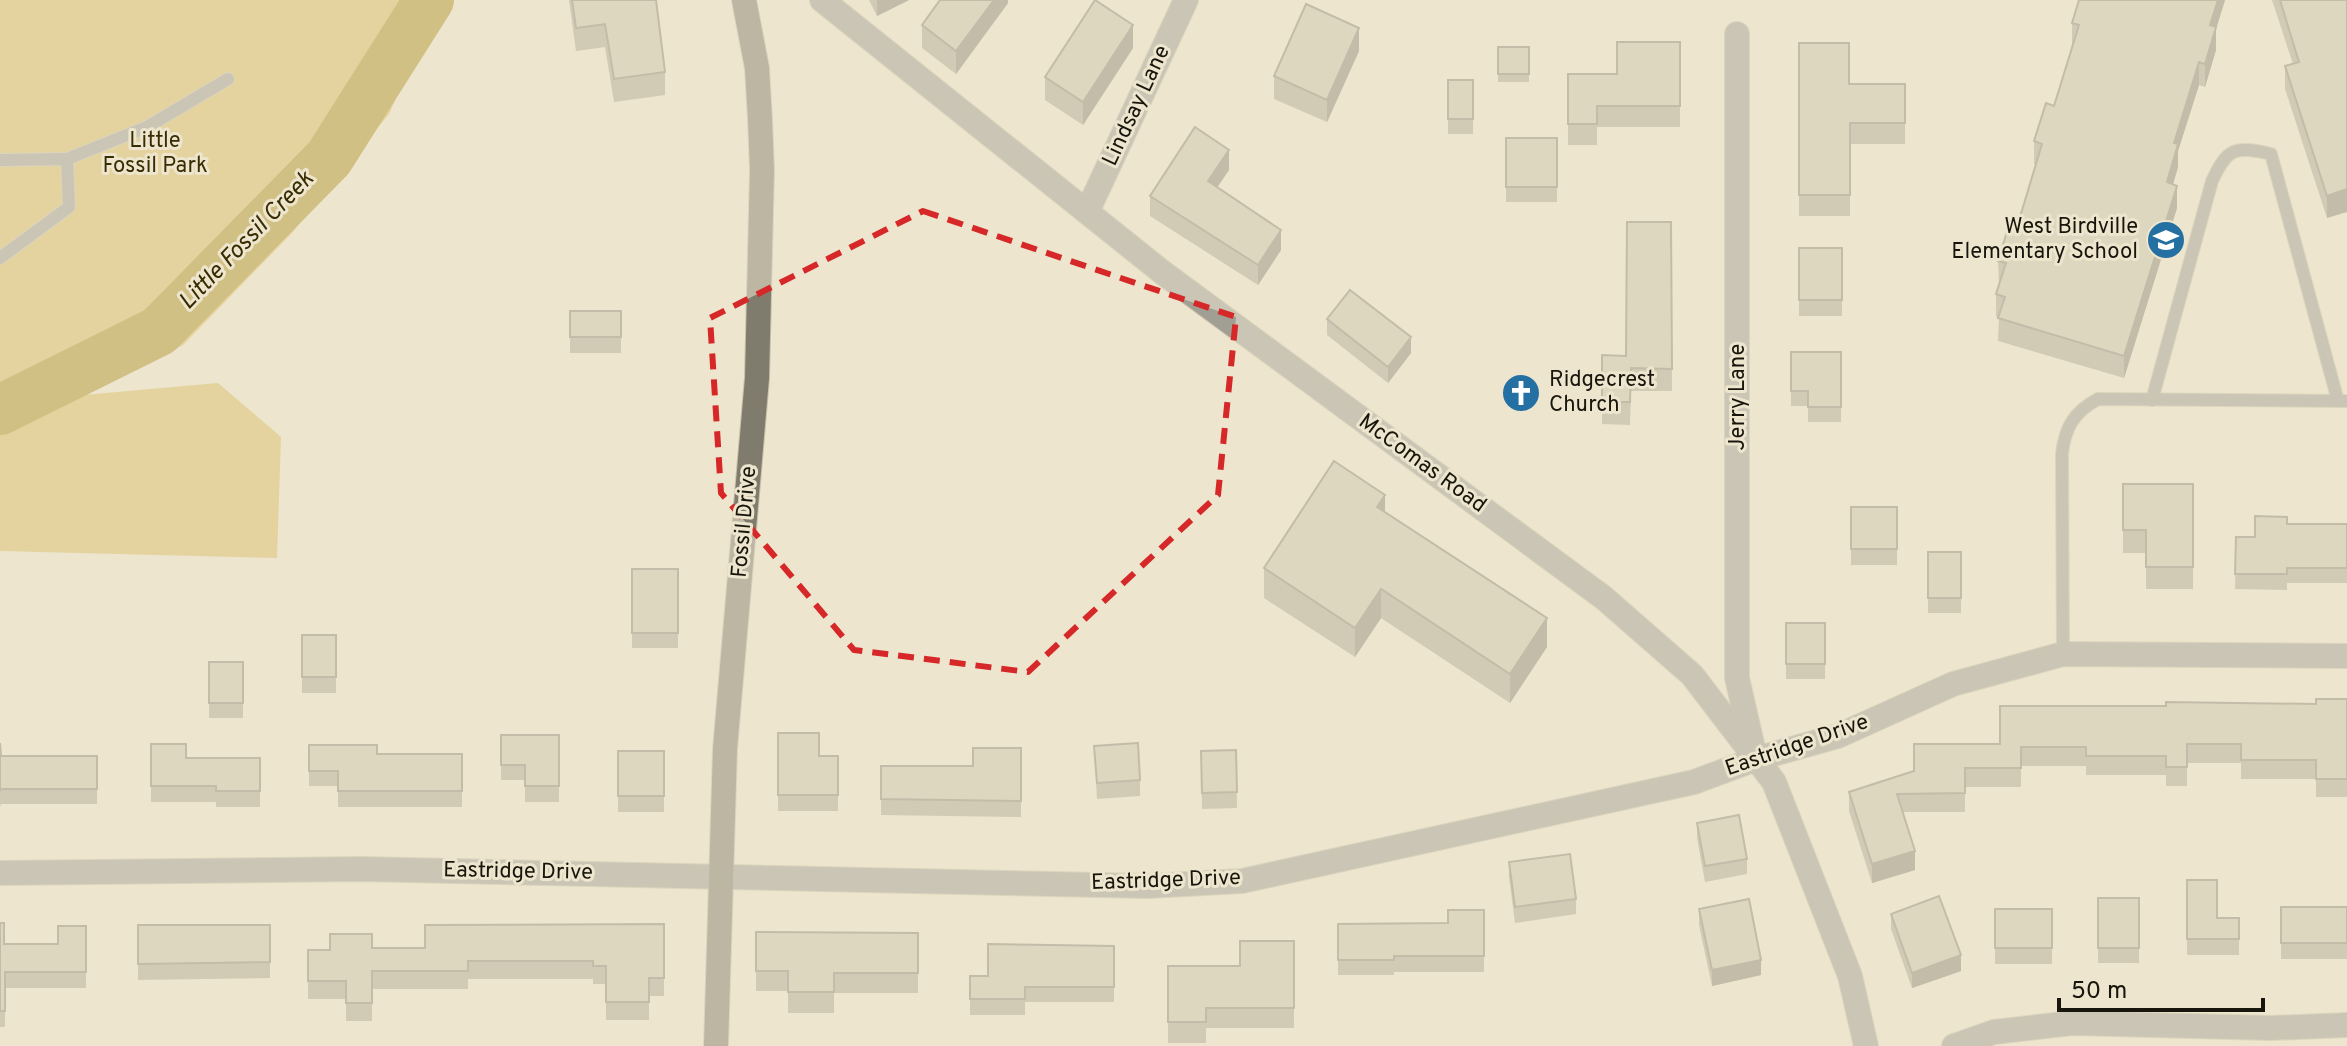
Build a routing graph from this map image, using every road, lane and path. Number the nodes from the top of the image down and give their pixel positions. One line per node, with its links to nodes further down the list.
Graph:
1 (744, 0): 16 (street, Fossil Drive)
2 (822, 0): 8 (street, McComas Road)
3 (1186, 0): 8 (street, Lindsay Lane)
4 (1737, 34): 14 (street, Jerry Lane)
5 (228, 79): 6 (lane)
6 (67, 159): 7 (lane); 9 (lane)
7 (0, 160)
8 (1087, 212): 14 (street, McComas Road)
9 (0, 258)
10 (2152, 400): 11 (lane); 11 (lane); 12 (lane)
11 (2343, 401)
12 (2063, 654): 13 (street, Eastridge Drive); 14 (street, Eastridge Drive)
13 (2347, 656)
14 (1756, 759): 16 (street, Eastridge Drive); 19 (street, McComas Road)
15 (0, 873): 16 (street, Eastridge Drive)
16 (722, 876): 18 (street, Fossil Drive)
17 (2347, 1025): 20 (street)
18 (716, 1046)
19 (1866, 1046)
20 (1954, 1046)

